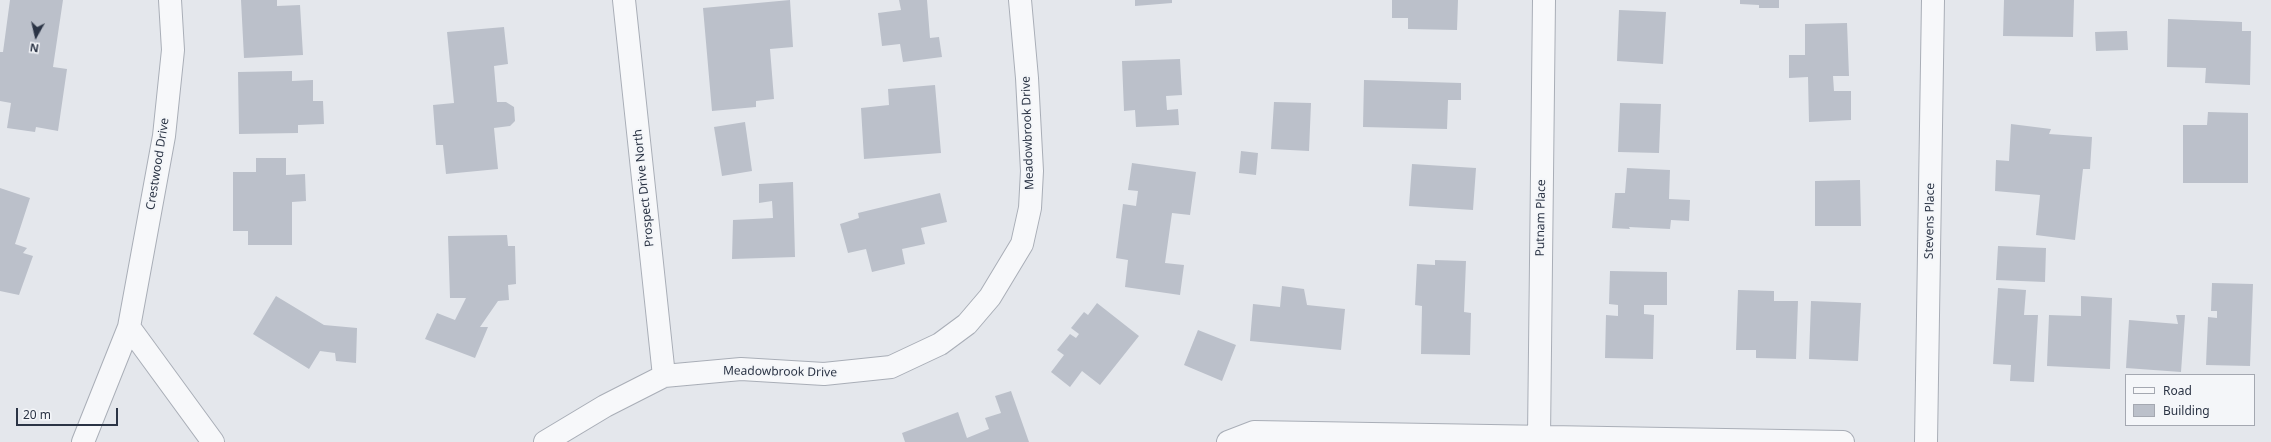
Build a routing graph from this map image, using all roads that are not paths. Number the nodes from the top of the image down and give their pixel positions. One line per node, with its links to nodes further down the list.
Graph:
1 (170, 0): 6 (street, Crestwood Drive)
2 (624, 0): 7 (street, Prospect Drive North)
3 (1020, 0): 7 (street, Meadowbrook Drive)
4 (1544, 0): 8 (street, Putnam Place)
5 (1933, 0): 14 (street, Stevens Place)
6 (129, 327): 9 (street, Crestwood Drive); 10 (street)
7 (664, 376): 11 (street, Meadowbrook Drive)
8 (1539, 437): 12 (street); 13 (street)
9 (83, 442)
10 (213, 442)
11 (545, 442)
12 (1228, 442)
13 (1843, 442)
14 (1926, 442)

